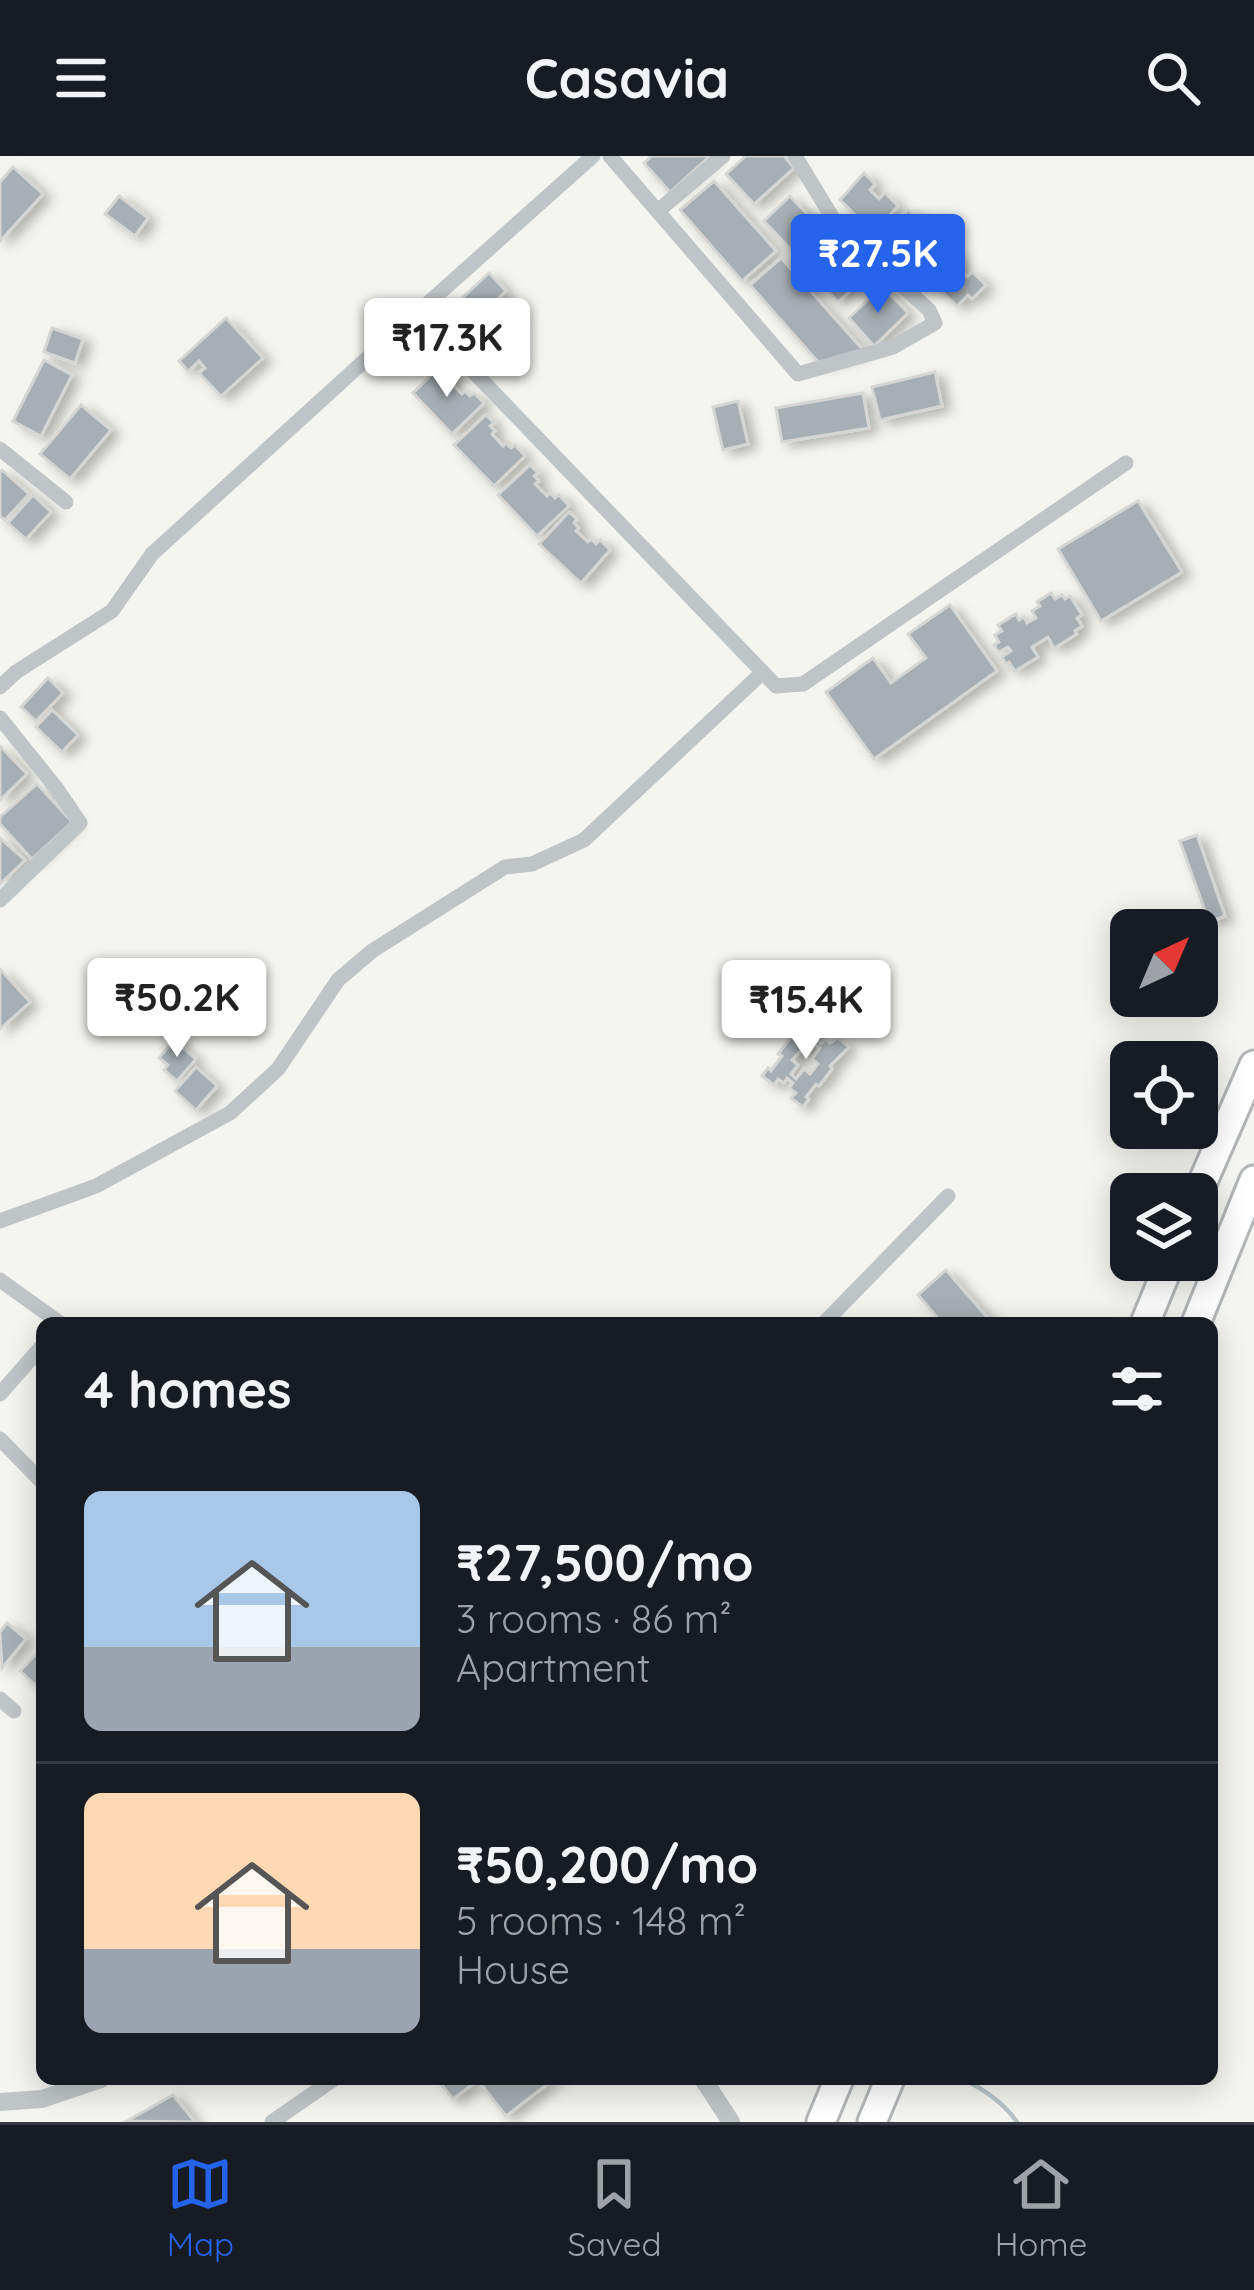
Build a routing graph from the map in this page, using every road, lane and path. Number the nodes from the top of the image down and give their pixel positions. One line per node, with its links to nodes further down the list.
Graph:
1 (592, 156): 6 (street)
2 (610, 156): 5 (street)
3 (723, 156): 5 (street)
4 (795, 156): 5 (street)
5 (659, 211)
6 (417, 313): 10 (street); 11 (street)
7 (0, 449): 9 (street)
8 (1126, 463): 10 (street)
9 (66, 502)
10 (763, 672): 18 (street)
11 (0, 687)
12 (0, 718): 13 (street)
13 (0, 900)
14 (1254, 1065): 15 (highway)
15 (1207, 1173)
16 (1254, 1180): 24 (highway)
17 (948, 1196): 22 (street)
18 (0, 1221)
19 (0, 1280): 21 (street)
20 (1162, 1281): 23 (highway)
21 (52, 1317)
22 (830, 1317)
23 (1147, 1317)
24 (1198, 1317)
25 (36, 1353): 26 (street)
26 (0, 1394)
27 (0, 1439): 28 (street)
28 (36, 1476)
29 (0, 1699): 30 (street)
30 (14, 1711)
31 (82, 2085): 36 (street)
32 (325, 2085): 37 (street)
33 (707, 2085): 38 (street)
34 (836, 2085): 39 (highway)
35 (887, 2085): 40 (highway)
36 (0, 2102)
37 (272, 2122)
38 (731, 2122)
39 (821, 2122)
40 (872, 2122)

